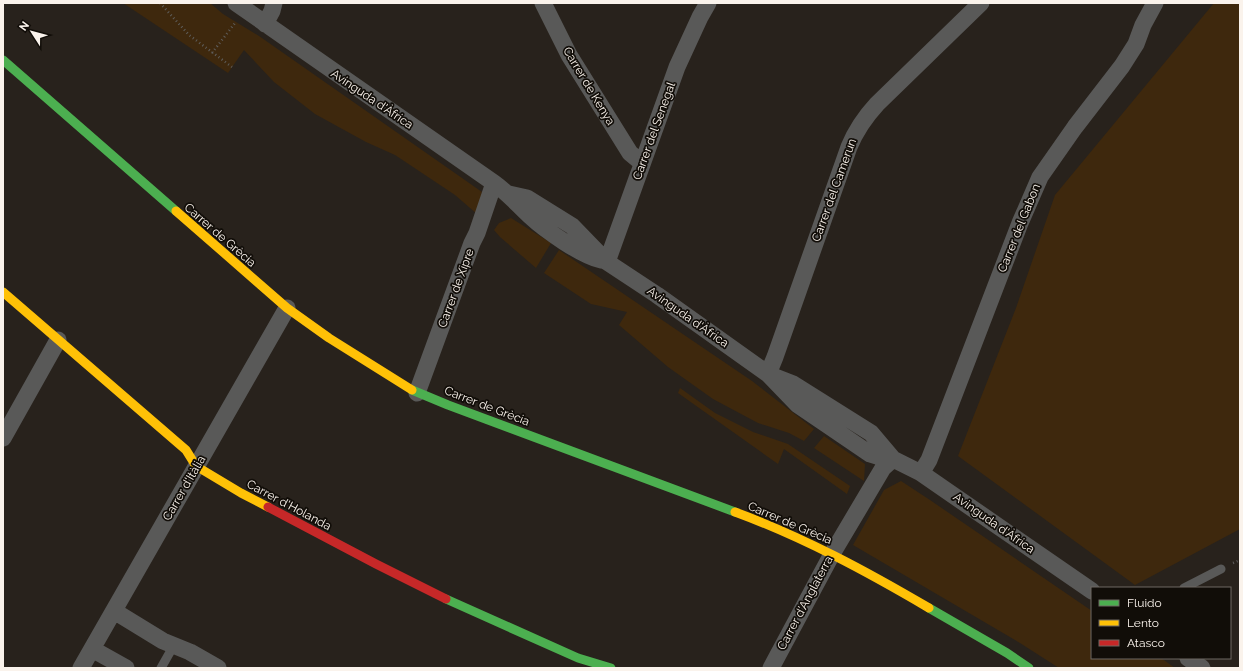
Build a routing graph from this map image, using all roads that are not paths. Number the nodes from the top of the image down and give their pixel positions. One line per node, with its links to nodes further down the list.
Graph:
1 (274, 3): 7 (street)
2 (543, 3): 9 (street, Carrer de Kenya)
3 (708, 3): 9 (street, Carrer del Senegal)
4 (981, 3): 15 (street, Carrer del Camerun)
5 (1155, 3): 20 (street, Carrer del Gabon)
6 (237, 11): 7 (street, Avinguda d'Àfrica)
7 (265, 24): 10 (street, Avinguda d'Àfrica)
8 (3, 60): 13 (street, Carrer de Grècia)
9 (642, 163): 11 (street, Carrer del Senegal)
10 (494, 183): 11 (street, Avinguda d'Àfrica); 16 (street, Carrer de Xipre)
11 (607, 262): 15 (street, Avinguda d'Àfrica)
12 (3, 292): 14 (street, Carrer d'Holanda)
13 (287, 308): 16 (street, Carrer de Grècia); 19 (street, Carrer d'Itàlia)
14 (58, 340): 17 (street); 19 (street, Carrer d'Holanda)
15 (768, 374): 18 (street, Avinguda d'Àfrica)
16 (417, 393): 21 (street, Carrer de Grècia)
17 (3, 438)
18 (893, 459): 20 (street, Avinguda d'Àfrica); 21 (street, Carrer d'Anglaterra)
19 (196, 466): 25 (street, Carrer d'Itàlia); 28 (street, Carrer d'Holanda)
20 (921, 474): 24 (street, Avinguda d'Àfrica)
21 (832, 554): 34 (street, Carrer d'Anglaterra); 35 (street, Carrer de Grècia)
22 (1221, 569): 23 (lane)
23 (1186, 587)
24 (1091, 590)
25 (114, 611): 26 (street); 27 (street, Carrer d'Itàlia)
26 (174, 645): 31 (lane); 32 (street)
27 (92, 649): 29 (street, Carrer d'Itàlia); 30 (street)
28 (575, 663): 33 (street, Carrer d'Holanda)
29 (81, 668)
30 (126, 668)
31 (161, 668)
32 (218, 668)
33 (611, 668)
34 (771, 668)
35 (1029, 668)

